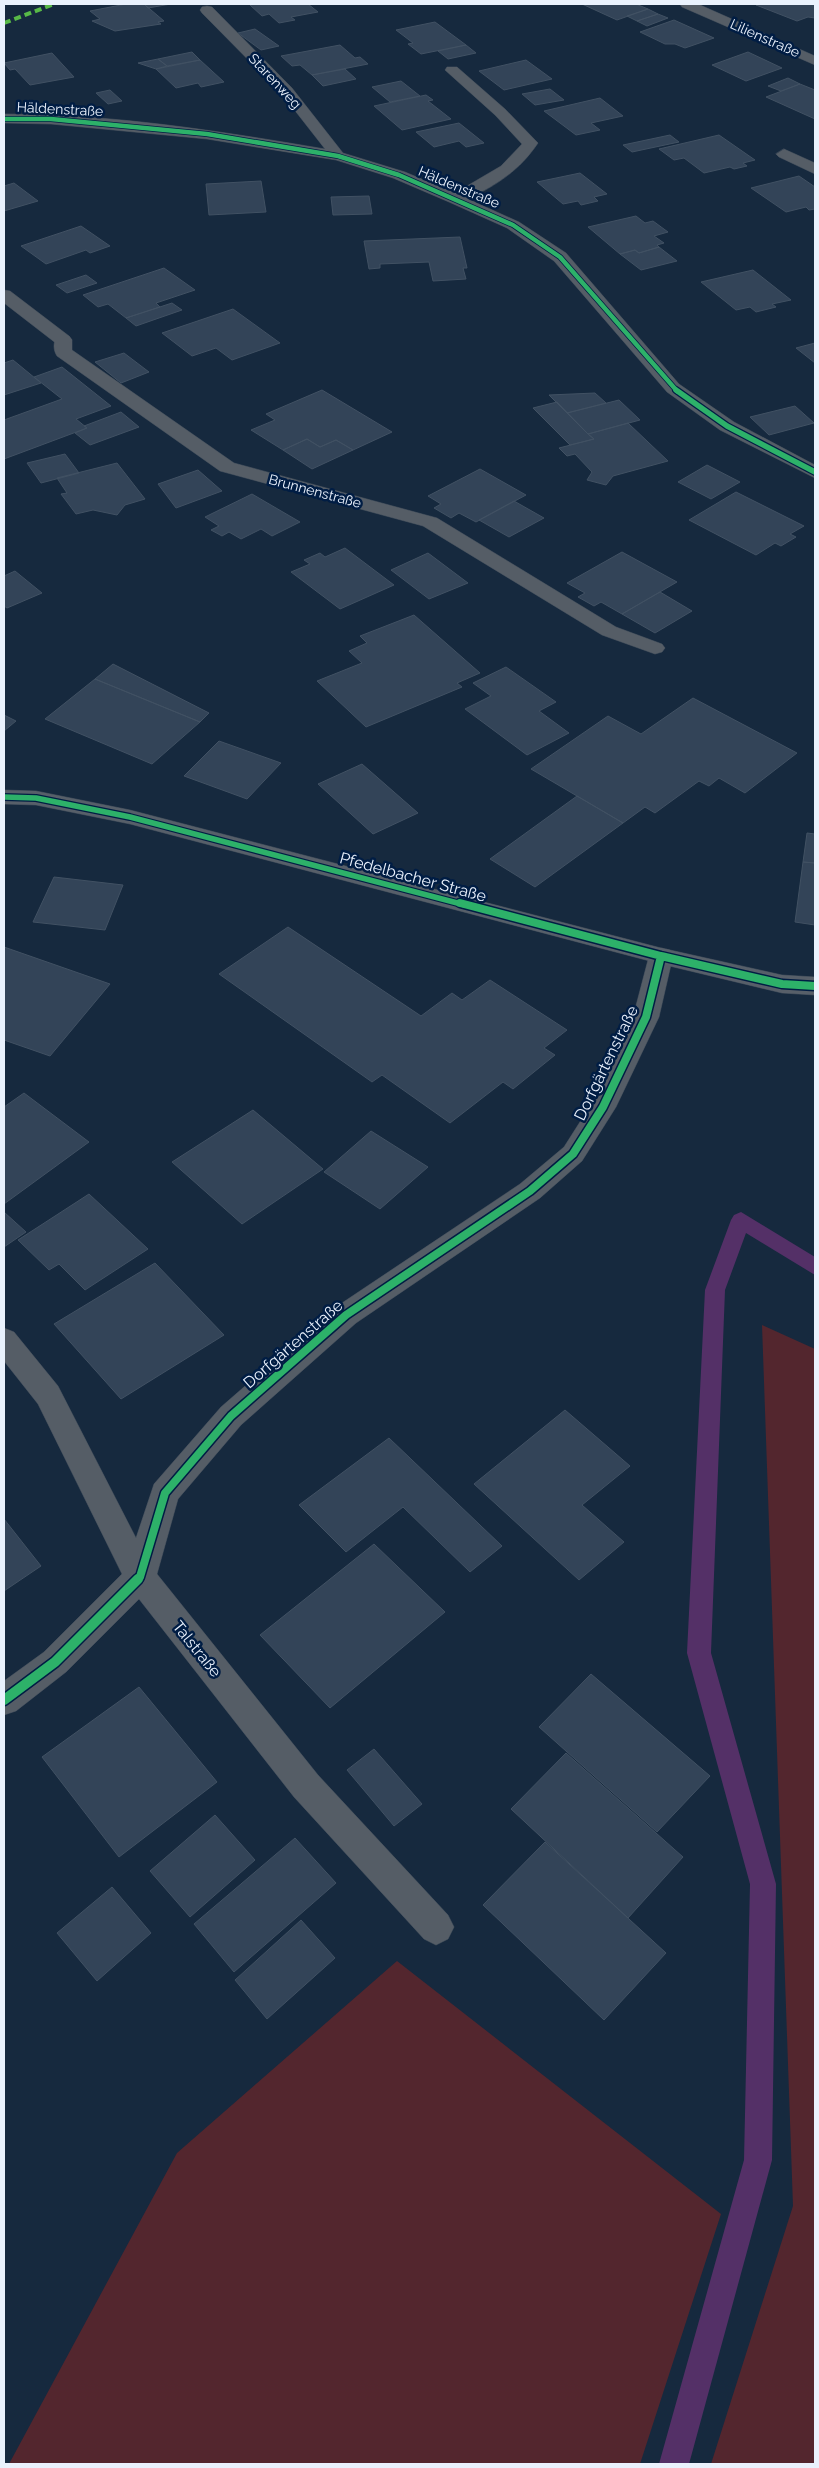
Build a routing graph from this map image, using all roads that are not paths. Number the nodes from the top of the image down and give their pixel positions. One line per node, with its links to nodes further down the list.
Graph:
1 (687, 4): 3 (street, Lilienstraße)
2 (206, 10): 7 (street, Starenweg)
3 (815, 61)
4 (452, 70): 9 (street)
5 (4, 119): 7 (street, Häldenstraße)
6 (784, 154): 8 (street)
7 (338, 156): 9 (street, Häldenstraße)
8 (815, 169)
9 (456, 199): 11 (street, Häldenstraße)
10 (4, 296): 12 (street, Brunnenstraße)
11 (815, 472)
12 (655, 648)
13 (4, 797): 14 (street, Pfedelbacher Straße)
14 (661, 956): 15 (street, Pfedelbacher Straße); 17 (street, Dorfgärtenstraße)
15 (815, 986)
16 (4, 1340): 17 (street, Talstraße)
17 (140, 1577): 18 (street, Dorfgärtenstraße); 19 (street, Talstraße)
18 (4, 1700)
19 (436, 1926)

